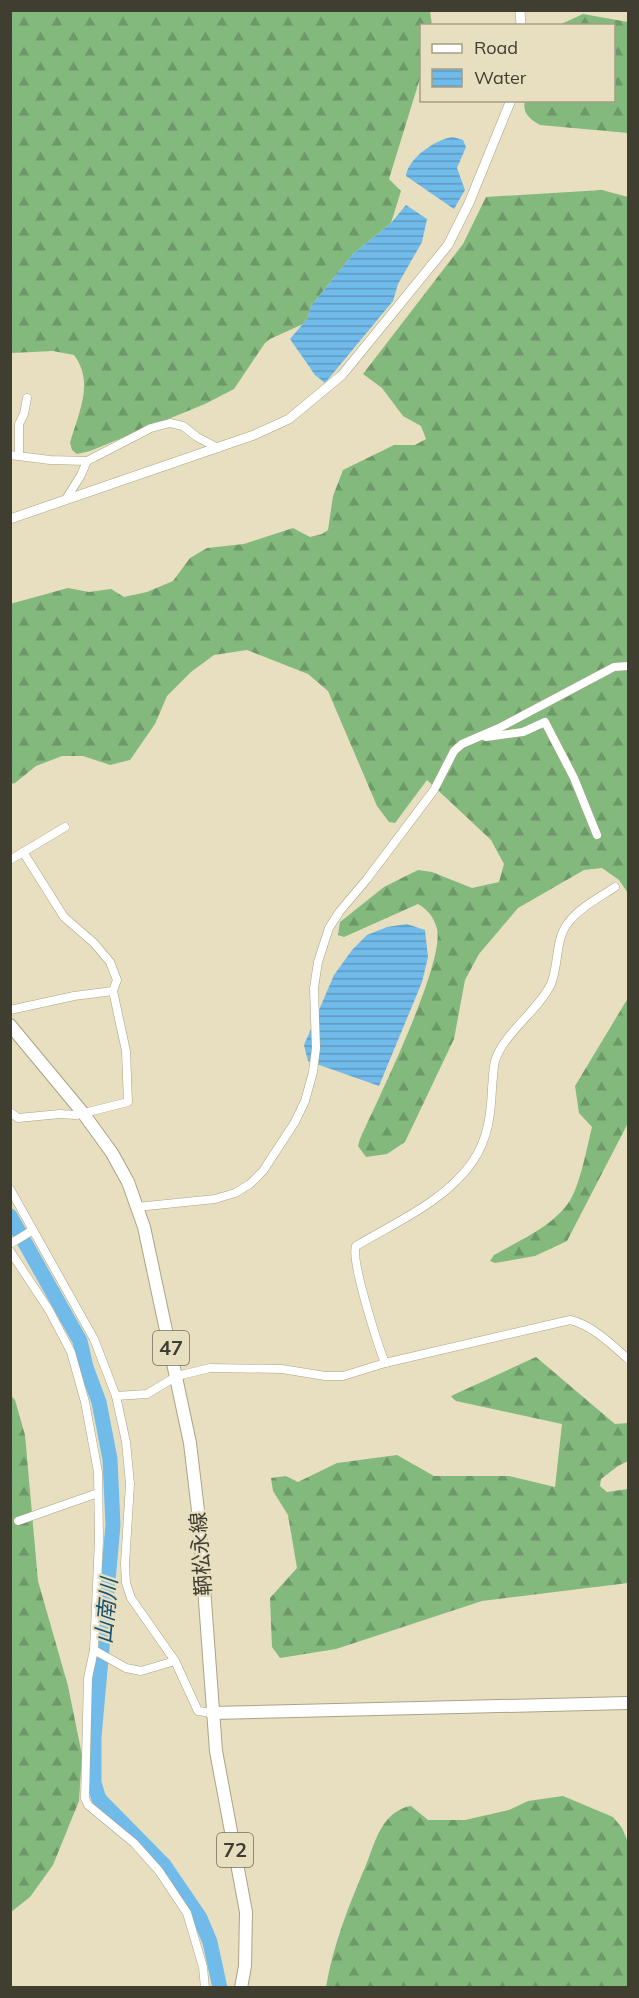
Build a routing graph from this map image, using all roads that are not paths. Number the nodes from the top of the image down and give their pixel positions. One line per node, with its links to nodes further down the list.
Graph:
1 (510, 102): 3 (street)
2 (27, 398): 4 (street)
3 (218, 448): 5 (street); 6 (street)
4 (15, 455): 5 (street)
5 (87, 460): 6 (street)
6 (66, 499): 7 (street)
7 (10, 519)
8 (628, 666): 9 (street)
9 (476, 738): 11 (street); 21 (street)
10 (65, 827): 12 (street)
11 (597, 835)
12 (23, 852): 13 (street); 15 (street)
13 (10, 860)
14 (615, 887): 25 (street)
15 (113, 991): 16 (street); 19 (street)
16 (10, 1010)
17 (10, 1025): 19 (main road, 鞆松永線 / 47)
18 (10, 1112): 19 (street)
19 (83, 1113): 21 (main road, 鞆松永線 / 47)
20 (10, 1190): 22 (street)
21 (137, 1207): 26 (main road, 鞆松永線 / 47)
22 (31, 1232): 23 (street); 27 (street)
23 (11, 1246): 28 (street)
24 (628, 1359): 25 (street)
25 (385, 1363): 26 (street)
26 (177, 1376): 27 (street); 33 (main road, 鞆松永線 / 47)
27 (116, 1396): 31 (street)
28 (98, 1493): 29 (street); 30 (street)
29 (18, 1521)
30 (96, 1651): 31 (street); 34 (street)
31 (175, 1660): 33 (street)
32 (628, 1703): 33 (main road)
33 (212, 1713): 35 (main road, 72)
34 (206, 1988)
35 (241, 1988)

